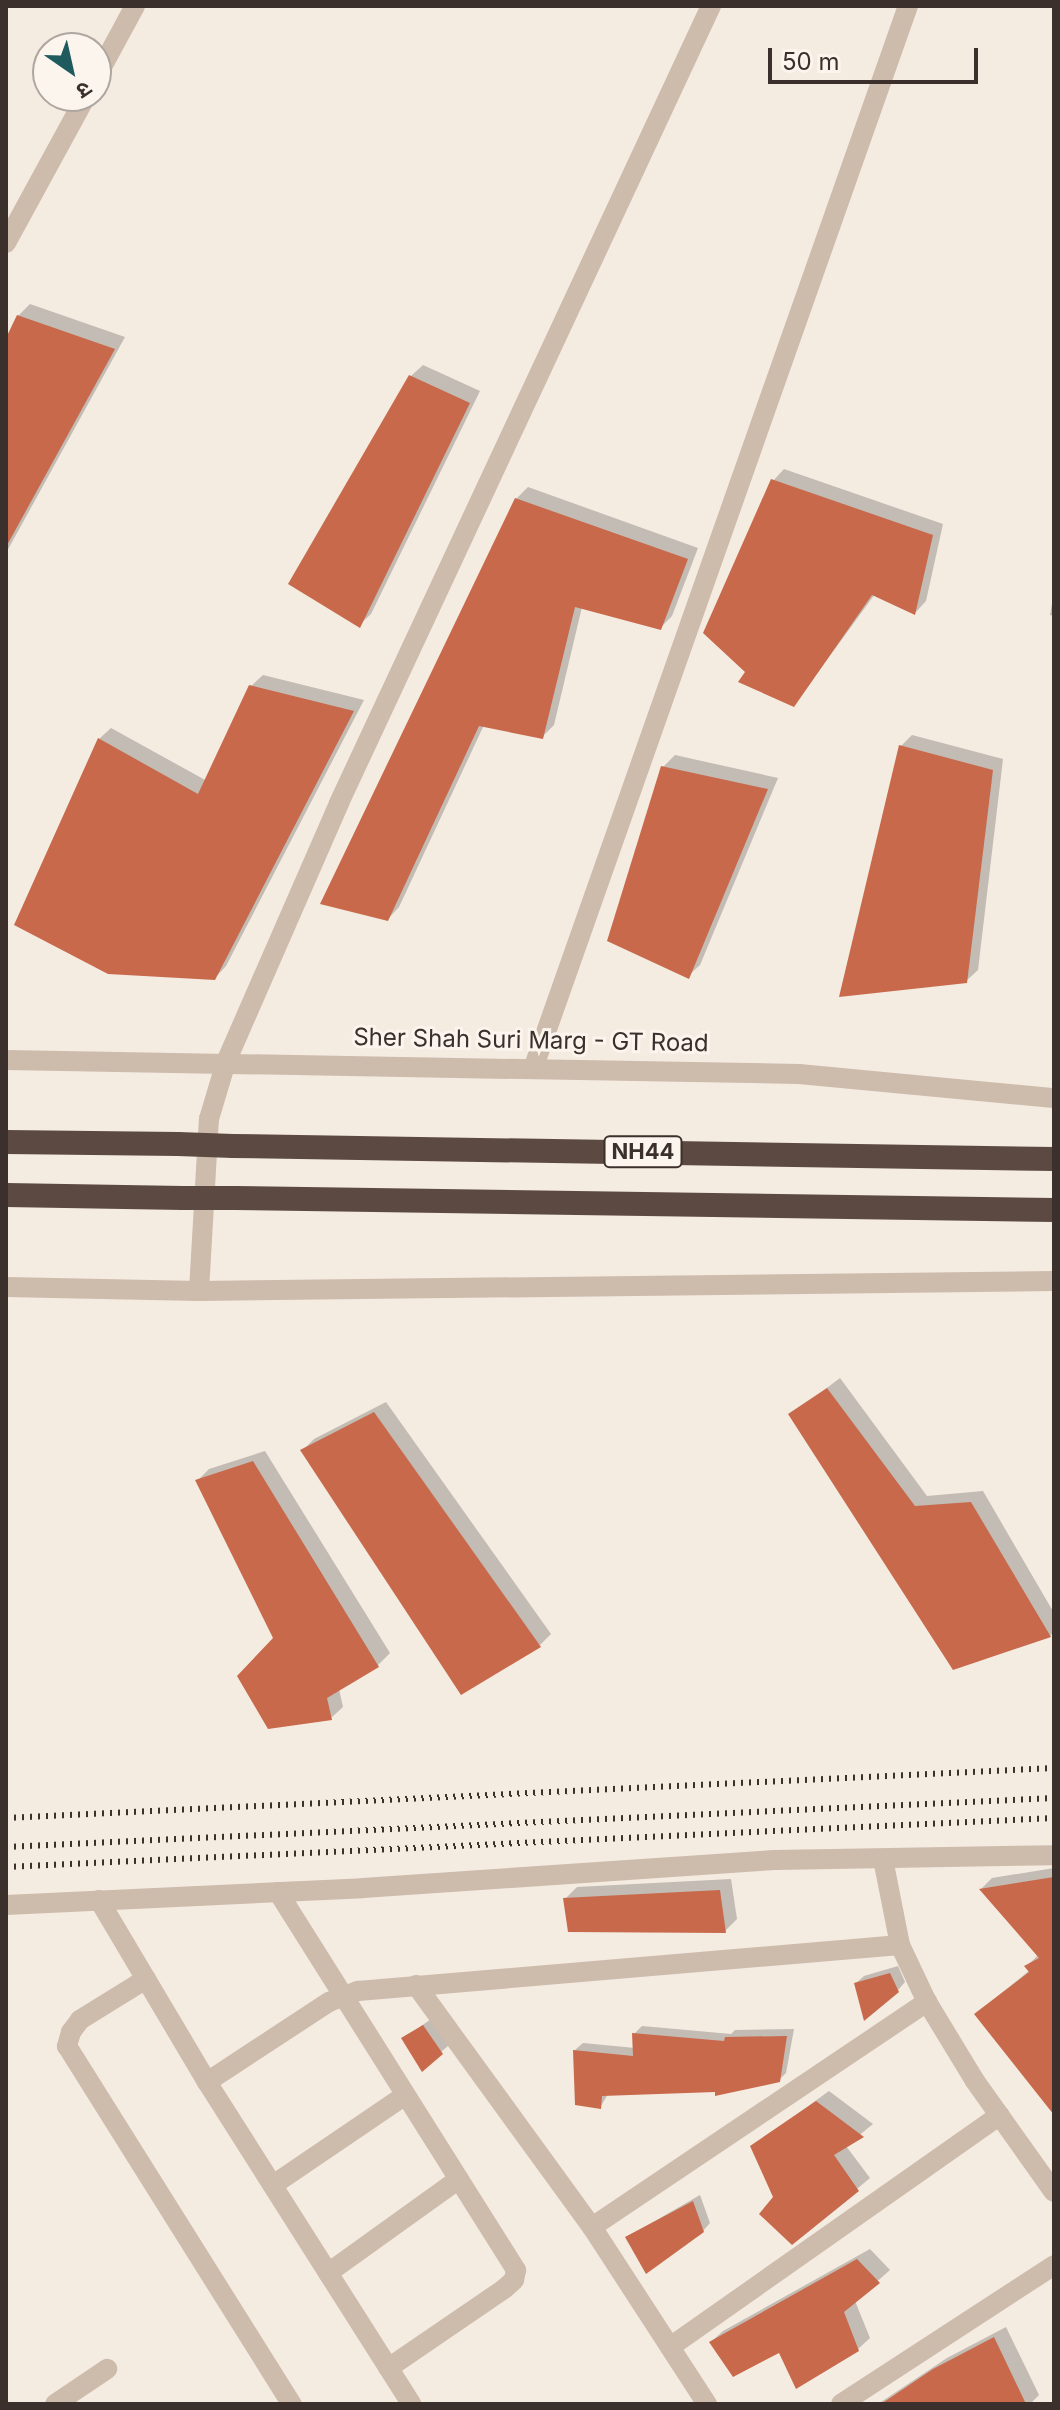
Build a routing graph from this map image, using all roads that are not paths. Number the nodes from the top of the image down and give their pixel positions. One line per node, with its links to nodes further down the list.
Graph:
1 (135, 6): 4 (street)
2 (711, 6): 8 (street)
3 (908, 6): 9 (street)
4 (112, 48)
5 (77, 112): 6 (street)
6 (6, 243)
7 (6, 1060): 8 (street, Sher Shah Suri Marg - GT Road)
8 (226, 1062): 9 (street, Sher Shah Suri Marg - GT Road); 17 (street)
9 (533, 1069): 10 (street, Sher Shah Suri Marg - GT Road)
10 (1054, 1098)
11 (6, 1142): 12 (highway, NH44, bridge)
12 (1054, 1159)
13 (6, 1195): 14 (highway, NH44, bridge)
14 (1054, 1210)
15 (1054, 1281): 17 (street)
16 (6, 1287): 17 (street)
17 (199, 1291)
18 (1054, 1855): 19 (street)
19 (883, 1859): 20 (street); 23 (street)
20 (278, 1892): 21 (street); 26 (street)
21 (99, 1900): 22 (street); 24 (street)
22 (6, 1905)
23 (900, 1945): 25 (street); 27 (street)
24 (146, 1979): 28 (street); 41 (street)
25 (416, 1985): 26 (street); 34 (street)
26 (343, 1995): 28 (street); 29 (street)
27 (927, 2002): 30 (street); 34 (street)
28 (207, 2082): 32 (street)
29 (404, 2096): 31 (street); 32 (street)
30 (1000, 2115): 33 (street); 37 (street)
31 (459, 2179): 36 (street); 38 (street)
32 (273, 2185): 36 (street)
33 (1054, 2192)
34 (592, 2227): 37 (street)
35 (1054, 2265): 44 (street)
36 (328, 2273): 38 (street)
37 (670, 2347): 43 (street)
38 (388, 2368): 42 (street)
39 (107, 2369): 40 (street)
40 (55, 2404)
41 (292, 2404)
42 (411, 2404)
43 (707, 2404)
44 (841, 2404)

